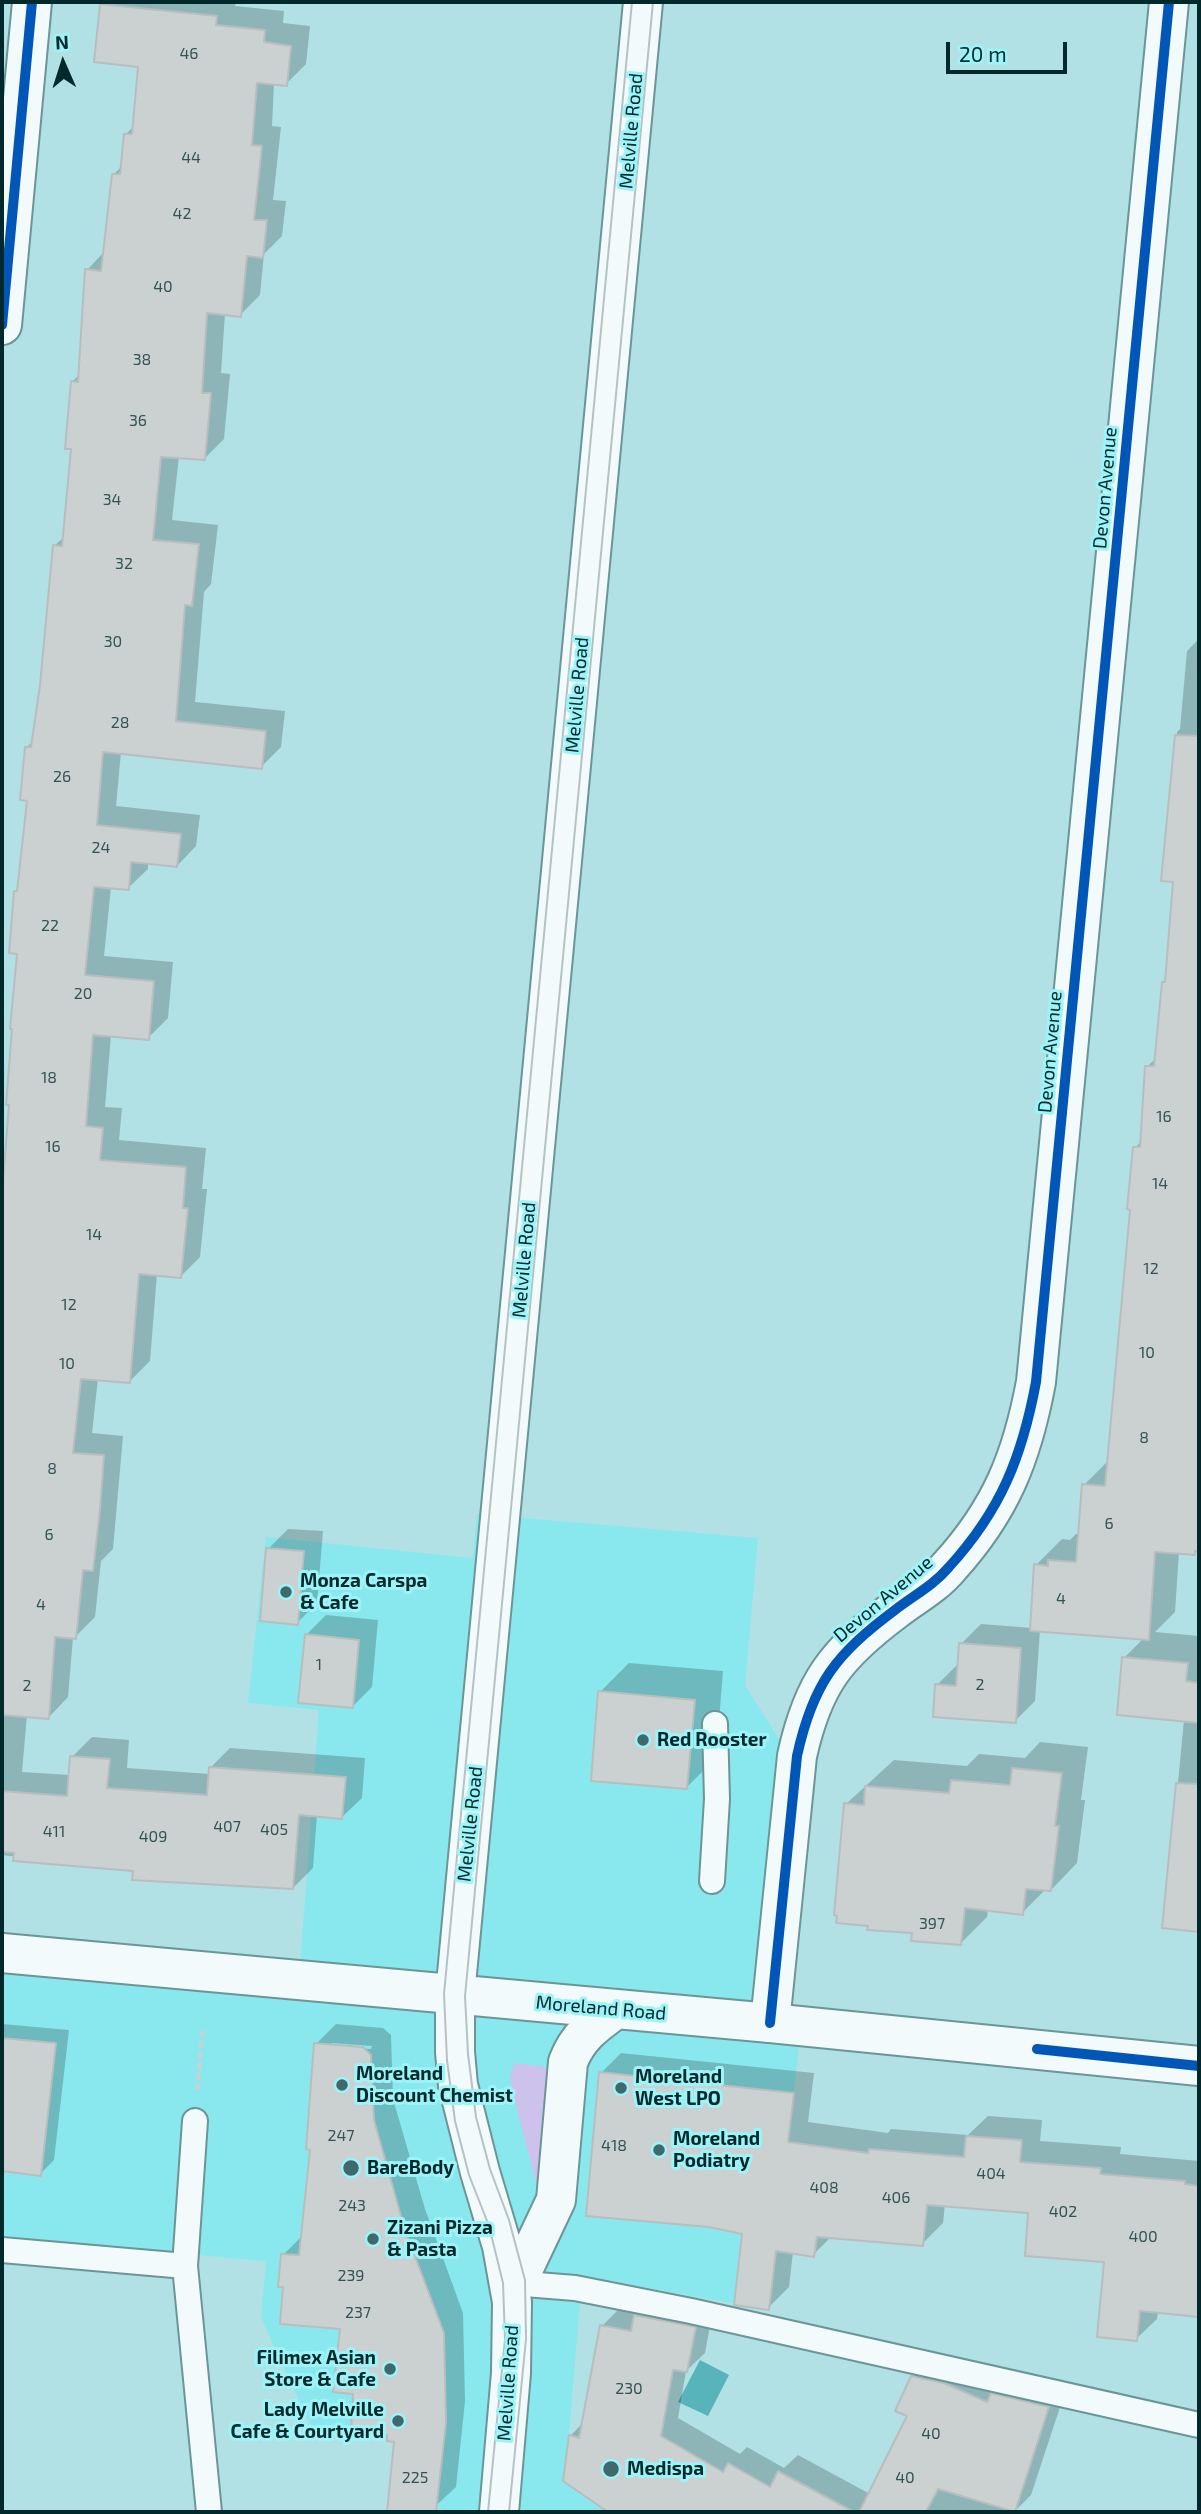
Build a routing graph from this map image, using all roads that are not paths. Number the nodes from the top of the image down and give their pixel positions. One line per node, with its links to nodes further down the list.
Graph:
1 (32, 2): 4 (main road)
2 (643, 2): 8 (main road, Melville Road)
3 (1169, 2): 10 (main road, Devon Avenue)
4 (2, 325)
5 (715, 1724): 6 (lane)
6 (712, 1881)
7 (2, 1953): 8 (main road, Moreland Road)
8 (455, 1995): 9 (main road, Moreland Road); 15 (main road, Melville Road)
9 (616, 2010): 10 (main road, Moreland Road); 15 (main road)
10 (770, 2023): 11 (main road, Moreland Road)
11 (1199, 2066)
12 (195, 2121): 14 (lane)
13 (2, 2250): 14 (lane)
14 (185, 2266): 18 (lane)
15 (509, 2279): 16 (lane); 17 (main road, Melville Road)
16 (1199, 2425)
17 (503, 2510)
18 (209, 2512)

